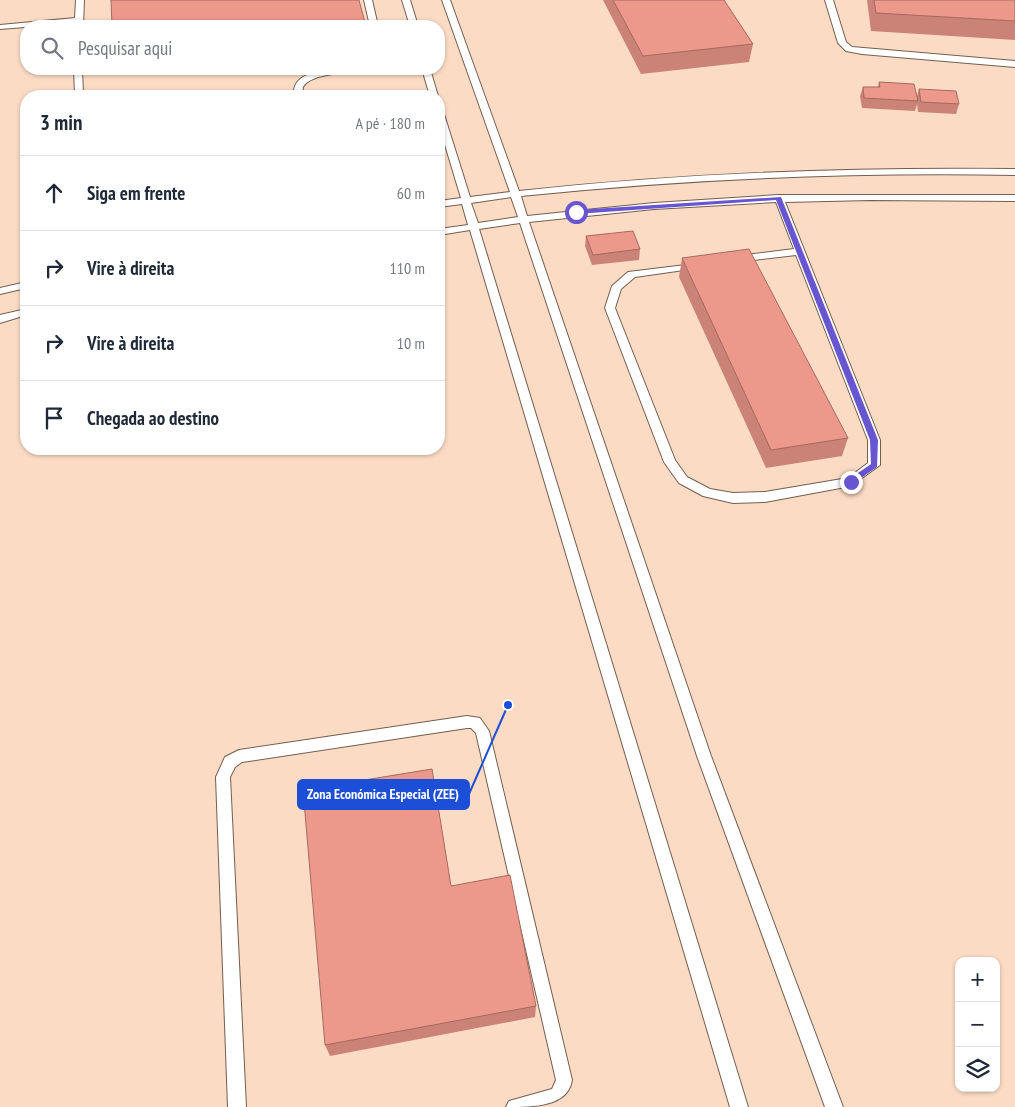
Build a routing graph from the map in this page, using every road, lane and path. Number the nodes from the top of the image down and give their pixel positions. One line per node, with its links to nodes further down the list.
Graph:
1 (80, 0): 6 (lane)
2 (368, 0): 7 (lane)
3 (406, 0): 8 (lane)
4 (446, 0): 20 (lane)
5 (829, 0): 11 (lane)
6 (79, 20)
7 (373, 20)
8 (412, 20)
9 (20, 26): 10 (lane)
10 (0, 27)
11 (1015, 64)
12 (78, 75): 15 (lane)
13 (320, 75): 16 (lane)
14 (428, 75): 17 (lane)
15 (79, 90)
16 (297, 90)
17 (432, 90)
18 (445, 132): 23 (lane)
19 (1015, 172): 20 (lane)
20 (515, 194): 23 (lane); 25 (lane)
21 (778, 198): 22 (lane); 25 (lane); 28 (lane)
22 (1015, 198)
23 (465, 200): 24 (lane); 26 (lane)
24 (445, 203)
25 (523, 219): 26 (lane); 38 (lane)
26 (475, 226): 27 (lane); 37 (lane)
27 (445, 231)
28 (800, 251): 29 (lane); 30 (lane)
29 (725, 261)
30 (707, 264)
31 (20, 286): 32 (lane)
32 (0, 291)
33 (20, 314): 34 (lane)
34 (0, 319)
35 (237, 1107): 36 (lane)
36 (515, 1107)
37 (739, 1107)
38 (834, 1107)

